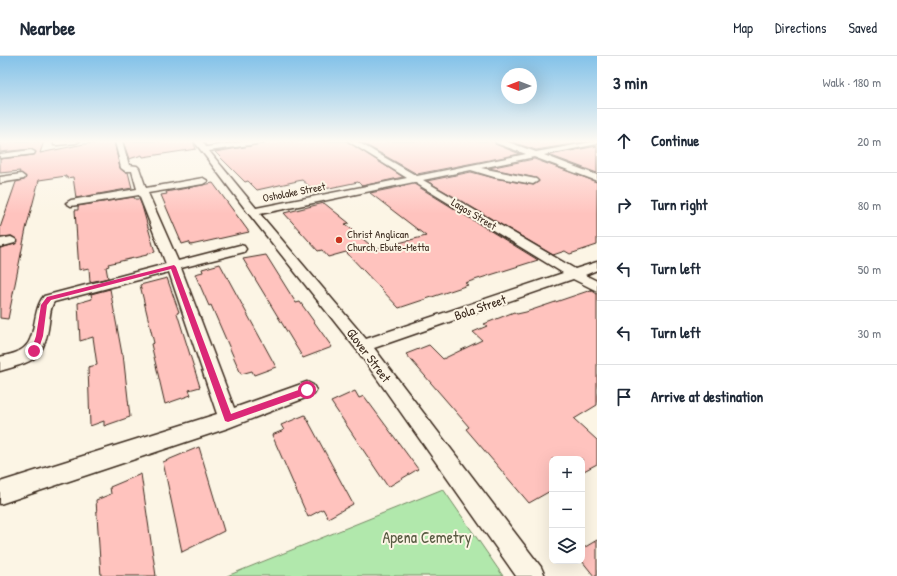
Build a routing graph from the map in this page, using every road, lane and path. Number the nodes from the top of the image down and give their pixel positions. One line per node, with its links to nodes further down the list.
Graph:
1 (124, 165): 13 (street)
2 (217, 165): 15 (street, Glover Street)
3 (391, 165): 10 (street, Lagos Street)
4 (484, 165): 6 (street, Osholake Street)
5 (565, 165): 8 (street)
6 (471, 168): 10 (street, Osholake Street); 12 (street)
7 (21, 177): 9 (street)
8 (597, 178)
9 (0, 180)
10 (416, 180): 15 (street, Osholake Street); 19 (street, Lagos Street)
11 (203, 181): 13 (street)
12 (533, 181)
13 (142, 191): 14 (street); 18 (street)
14 (71, 203)
15 (254, 212): 21 (street, Glover Street)
16 (240, 249): 18 (street)
17 (597, 266): 19 (street, Bola Street)
18 (174, 267): 22 (street); 24 (street)
19 (576, 274): 20 (street, Lagos Street); 21 (street, Bola Street)
20 (597, 287)
21 (363, 346): 26 (street, Glover Street)
22 (0, 364)
23 (307, 390): 24 (street)
24 (228, 419): 25 (street)
25 (0, 493)
26 (532, 576)

